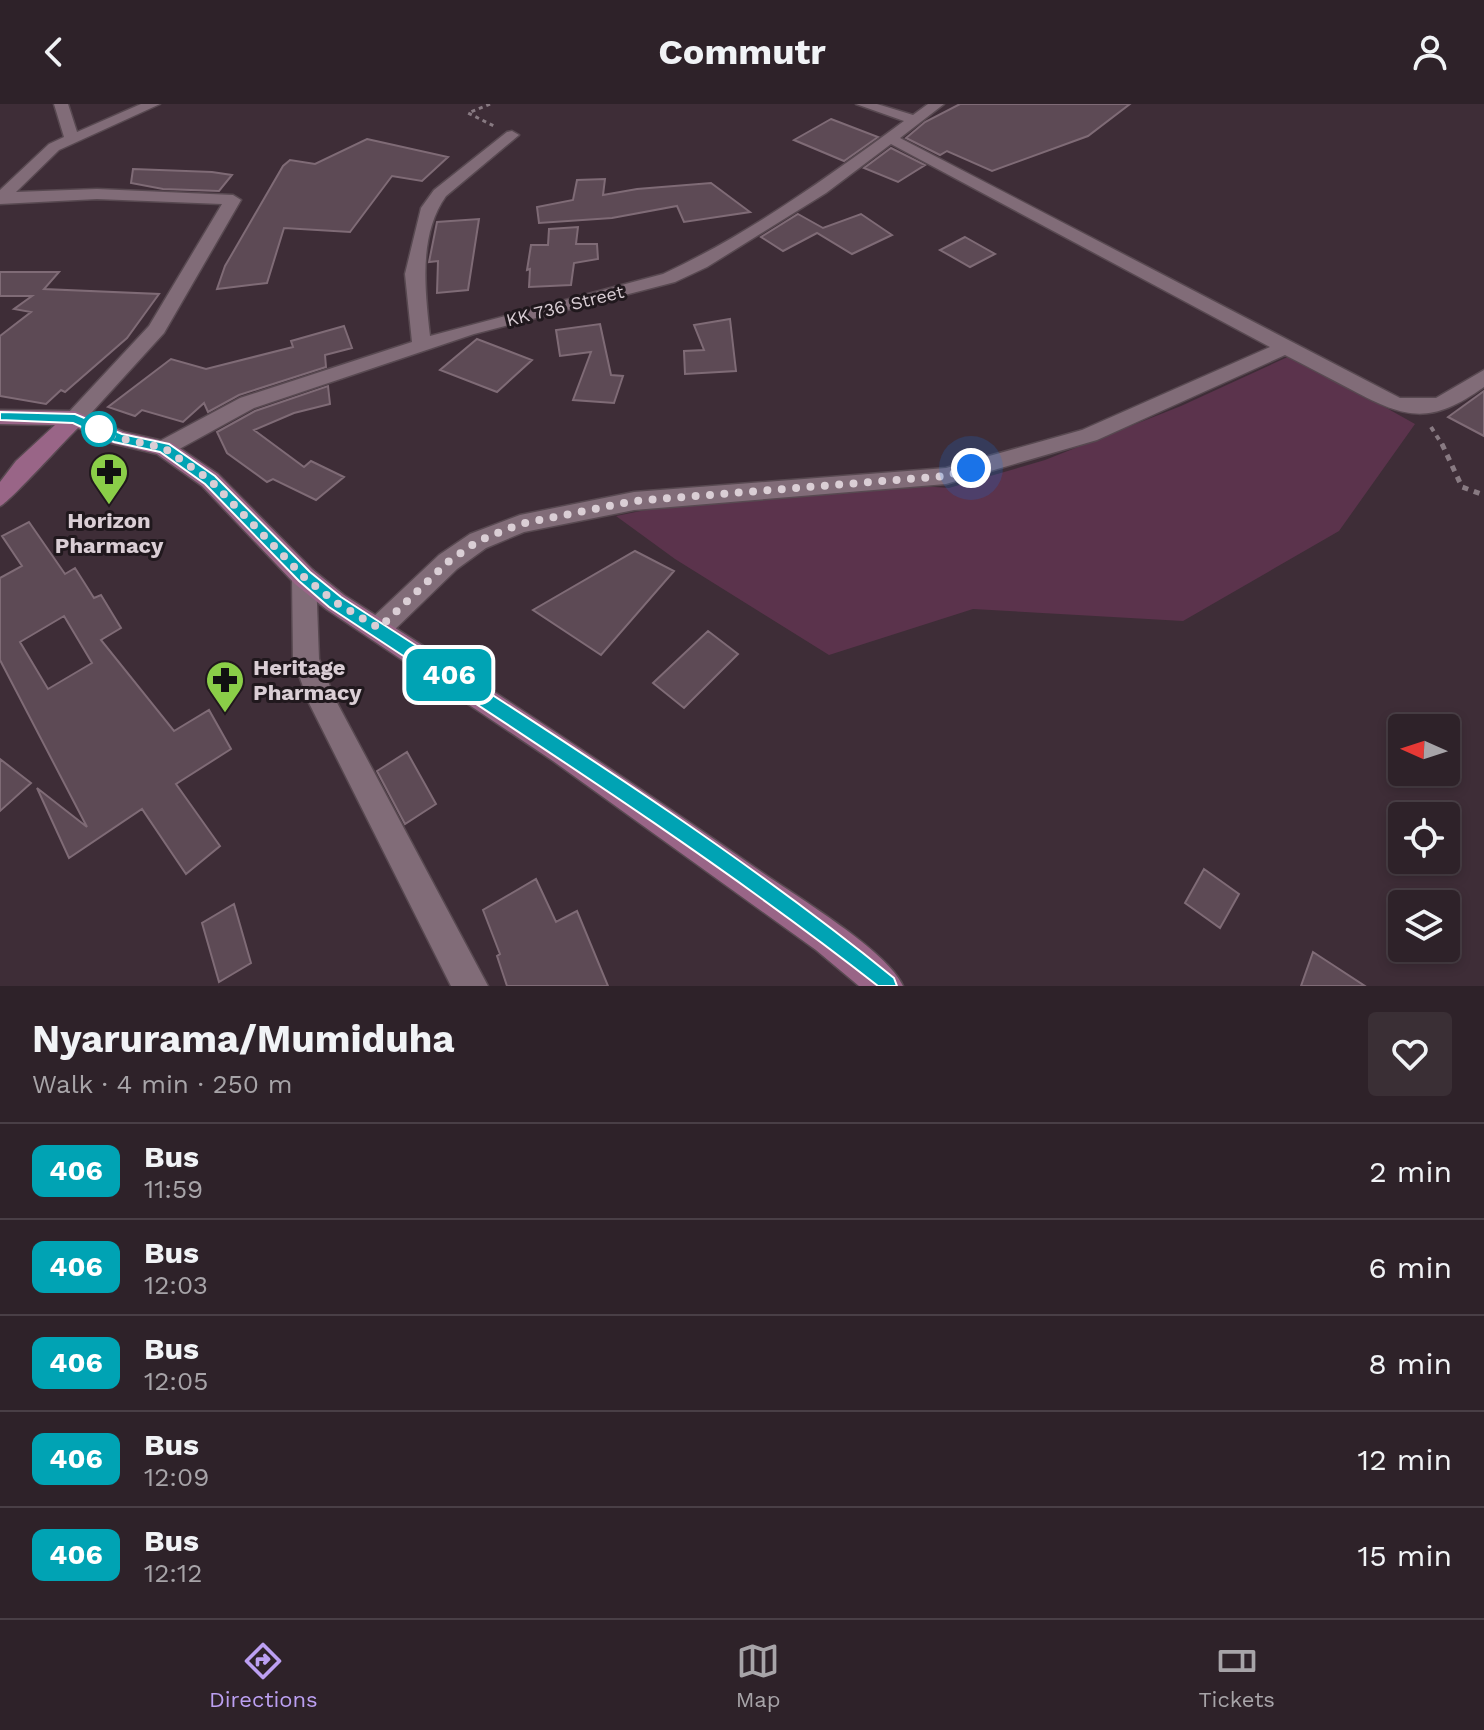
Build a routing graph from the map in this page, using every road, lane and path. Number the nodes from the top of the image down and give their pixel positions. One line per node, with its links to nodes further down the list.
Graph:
1 (61, 104): 8 (street)
2 (153, 104): 8 (street)
3 (490, 104): 7 (path)
4 (863, 104): 6 (street)
5 (937, 104): 6 (street, KK 736 Street)
6 (914, 120): 9 (street, KK 736 Street)
7 (512, 135): 11 (street)
8 (71, 137): 10 (street)
9 (890, 138): 11 (street, KK 736 Street); 12 (street)
10 (2, 198): 16 (street)
11 (422, 345): 17 (street, KK 736 Street)
12 (1285, 347): 14 (street); 21 (street)
13 (1483, 379): 14 (street)
14 (1402, 406): 18 (path)
15 (0, 417): 16 (main road)
16 (75, 418): 17 (main road); 19 (main road)
17 (164, 448): 20 (main road)
18 (1484, 495)
19 (0, 498)
20 (304, 577): 21 (main road); 22 (street)
21 (379, 628): 23 (main road)
22 (471, 986)
23 (886, 986)

